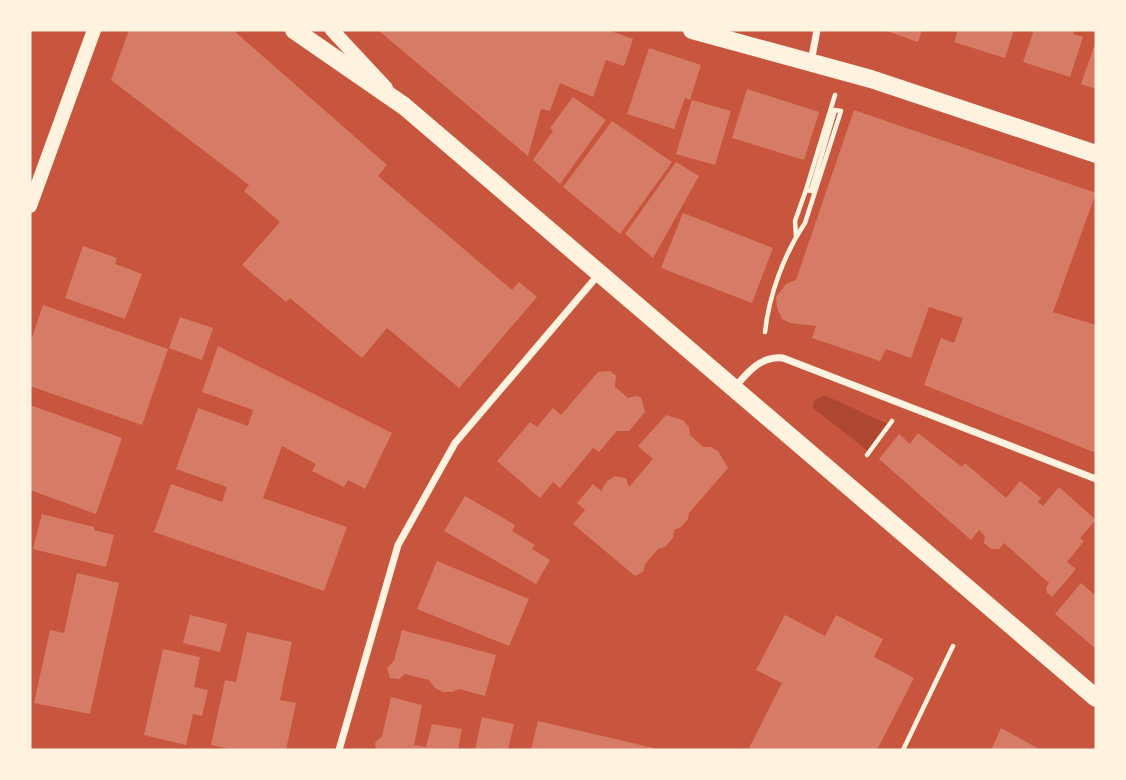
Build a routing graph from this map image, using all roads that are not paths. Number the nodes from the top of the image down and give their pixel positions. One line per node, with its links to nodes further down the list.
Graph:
1 (94, 30): 9 (main road)
2 (294, 30): 7 (main road)
3 (332, 30): 7 (main road)
4 (692, 30): 6 (main road)
5 (817, 30): 6 (street)
6 (811, 62): 8 (main road)
7 (404, 106): 10 (main road)
8 (1096, 155)
9 (30, 206)
10 (600, 273): 11 (main road); 14 (street)
11 (734, 388): 12 (street); 13 (main road)
12 (1096, 479)
13 (1096, 698)
14 (339, 750)

